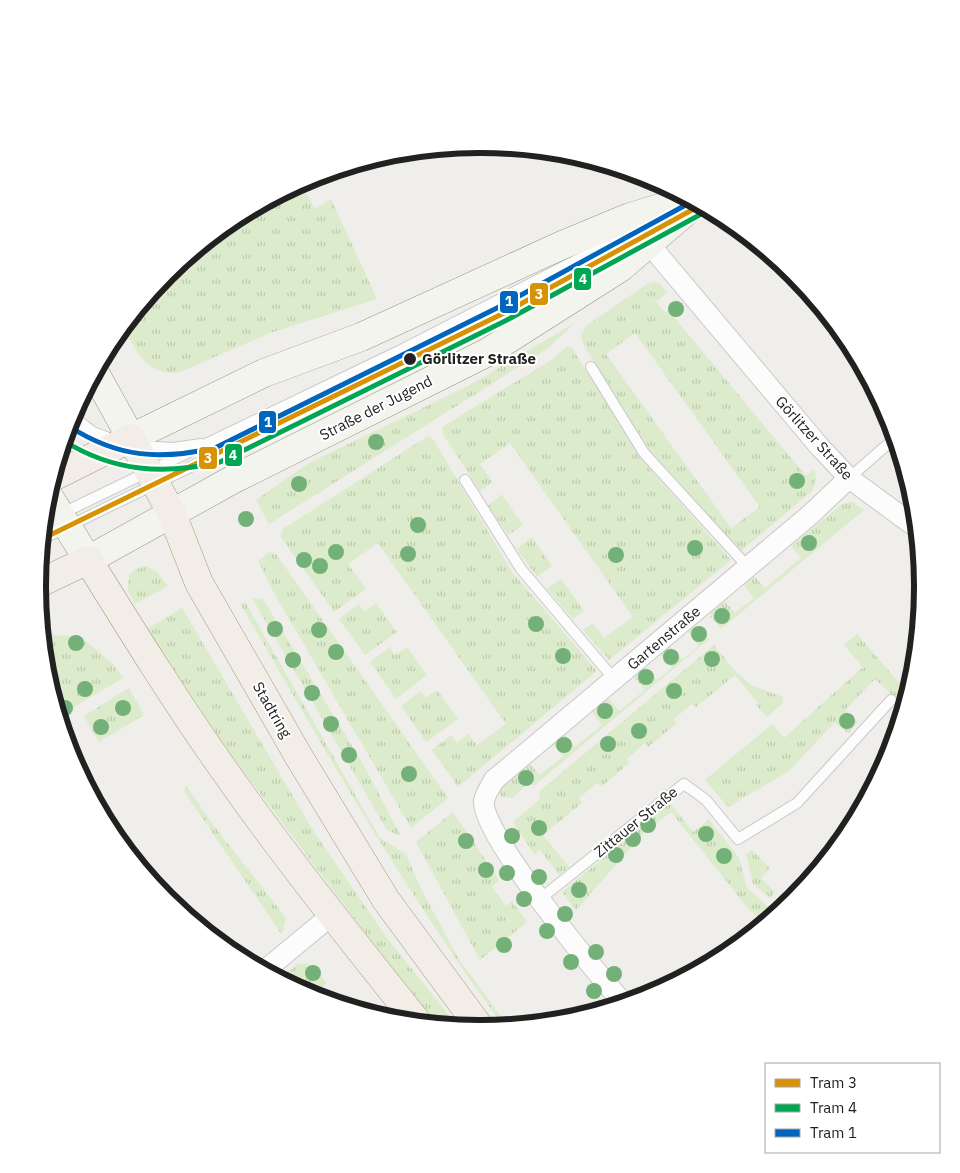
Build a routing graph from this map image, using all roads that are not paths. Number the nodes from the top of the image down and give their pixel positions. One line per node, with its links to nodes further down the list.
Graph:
1 (685, 207): 2 (main road, Straße der Jugend)
2 (641, 232): 3 (lane); 4 (lane); 8 (main road, Straße der Jugend); 13 (street, Görlitzer Straße); 16 (main road, Straße der Jugend)
3 (411, 360): 4 (lane); 12 (lane)
4 (376, 362): 9 (lane)
5 (591, 367): 19 (lane)
6 (98, 382): 8 (main road, Stadtring)
7 (79, 421): 8 (lane)
8 (129, 442): 9 (lane); 11 (main road, Straße der Jugend); 12 (main road, Stadtring)
9 (212, 442): 12 (lane)
10 (889, 443): 13 (lane)
11 (61, 473)
12 (152, 478): 15 (lane); 15 (lane); 16 (main road, Stadtring)
13 (849, 478): 17 (street, Görlitzer Straße); 19 (street, Gartenstraße)
14 (465, 480): 21 (lane)
15 (55, 514): 18 (main road)
16 (172, 514): 18 (main road, Straße der Jugend); 28 (main road, Stadtring)
17 (909, 522)
18 (88, 560): 20 (main road, Straße der Jugend); 24 (main road)
19 (748, 567): 21 (street, Gartenstraße)
20 (46, 580)
21 (614, 679): 23 (street, Gartenstraße)
22 (891, 700): 23 (lane, Zittauer Straße)
23 (546, 894): 26 (street)
24 (333, 914): 25 (street); 27 (main road)
25 (269, 966)
26 (618, 997)
27 (412, 1015)
28 (474, 1020)

